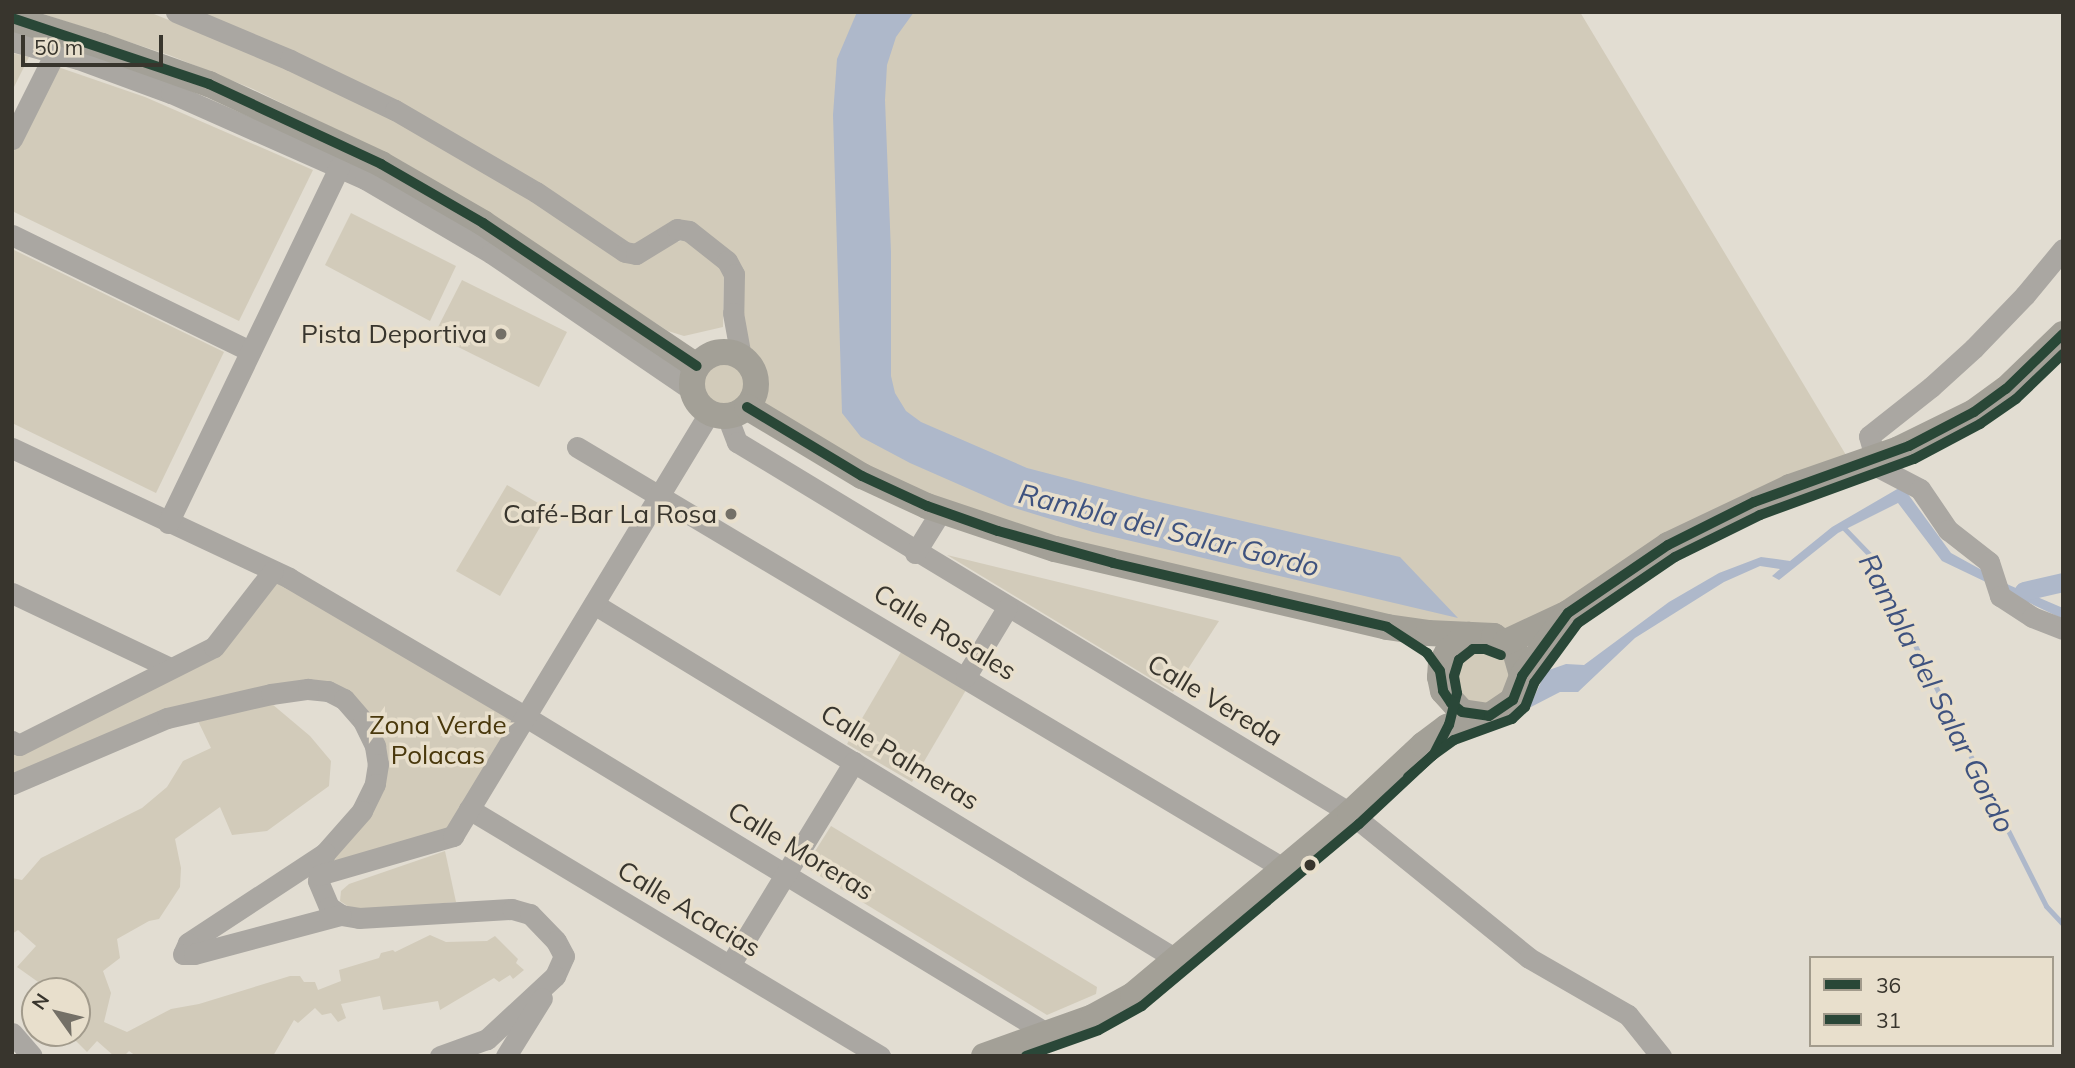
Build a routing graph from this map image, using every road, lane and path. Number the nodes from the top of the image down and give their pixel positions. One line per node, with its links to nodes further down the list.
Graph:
1 (176, 12): 11 (street)
2 (12, 18): 12 (main road)
3 (12, 41): 4 (street)
4 (55, 53): 5 (street); 6 (street)
5 (12, 139)
6 (340, 166): 10 (street); 12 (street)
7 (12, 235): 10 (street)
8 (2063, 249): 26 (street)
9 (2063, 334): 24 (main road, bridge)
10 (250, 351): 18 (street)
11 (741, 357): 12 (main road); 13 (main road)
12 (695, 379): 13 (main road)
13 (728, 412): 16 (street); 17 (main road); 19 (street, Calle Vereda)
14 (577, 447): 16 (street, Calle Rosales)
15 (12, 448): 18 (street, Calle Moreras)
16 (660, 495): 22 (street); 30 (street, Calle Rosales)
17 (941, 511): 19 (street); 25 (main road)
18 (168, 523): 20 (street, Calle Moreras)
19 (915, 553): 23 (street, Calle Vereda)
20 (273, 571): 29 (street); 34 (street, Calle Moreras)
21 (12, 593): 29 (street)
22 (594, 604): 34 (street); 37 (street, Calle Palmeras)
23 (1007, 608): 30 (street); 40 (street, Calle Vereda)
24 (1568, 613): 28 (main road); 31 (main road)
25 (1387, 627): 27 (main road); 32 (main road)
26 (2063, 629)
27 (1468, 635): 28 (main road); 32 (main road)
28 (1506, 642): 31 (main road)
29 (170, 668): 35 (street)
30 (966, 676): 42 (street, Calle Rosales)
31 (1522, 676): 33 (main road)
32 (1442, 681): 33 (main road); 36 (main road)
33 (1476, 716): 36 (main road)
34 (526, 717): 39 (street); 43 (street, Calle Moreras)
35 (16, 743)
36 (1423, 745): 40 (main road)
37 (854, 762): 43 (street); 46 (street, Calle Palmeras)
38 (12, 784): 41 (street)
39 (469, 809): 44 (street); 47 (street, Calle Acacias)
40 (1350, 813): 42 (main road); 56 (street, Calle Vereda)
41 (325, 853): 44 (street); 45 (street)
42 (1283, 868): 46 (main road)
43 (785, 874): 47 (street); 50 (street, Calle Moreras)
44 (319, 876): 45 (street)
45 (341, 915): 48 (street)
46 (1176, 959): 50 (main road)
47 (730, 965): 54 (street, Calle Acacias)
48 (555, 976): 52 (street); 53 (street)
49 (12, 1033): 51 (street)
50 (1048, 1034): 55 (main road)
51 (32, 1056)
52 (440, 1056)
53 (506, 1056)
54 (880, 1056)
55 (984, 1056)
56 (1661, 1056)

